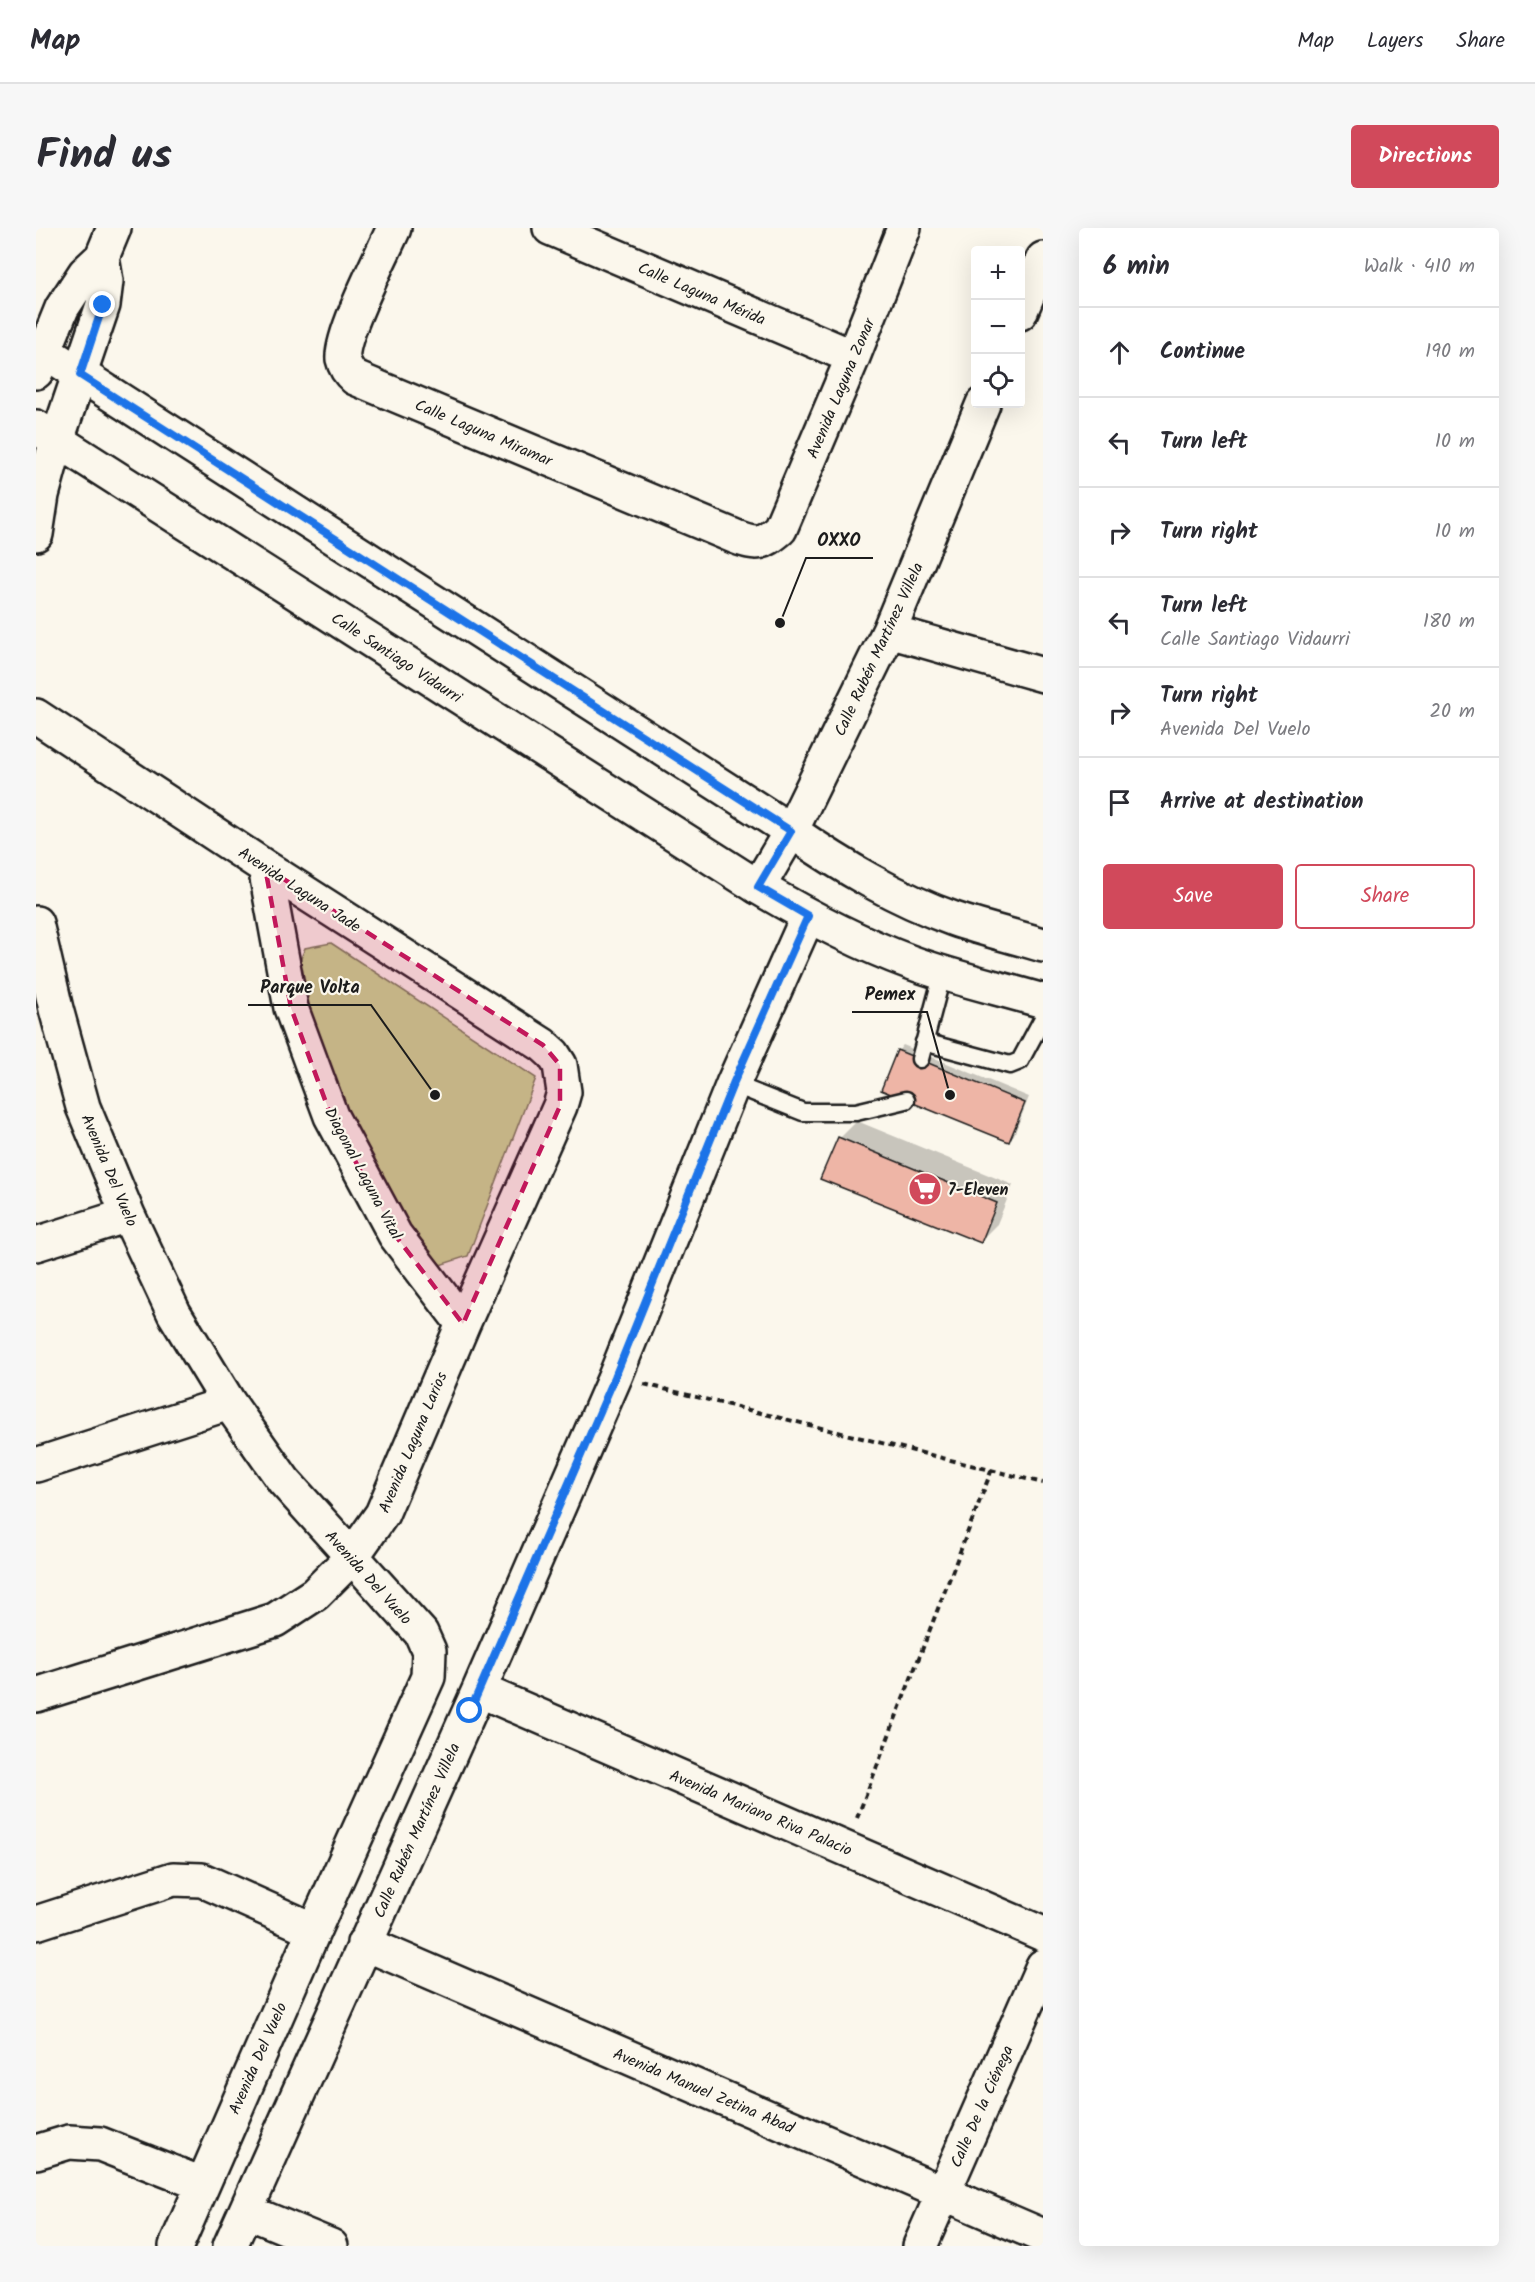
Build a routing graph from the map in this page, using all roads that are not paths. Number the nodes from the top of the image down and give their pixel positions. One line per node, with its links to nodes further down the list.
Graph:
1 (394, 228): 13 (street, Calle Laguna Miramar)
2 (550, 228): 8 (street, Calle Laguna Mérida)
3 (904, 228): 8 (street, Avenida Laguna Zonar)
4 (108, 243): 7 (street); 9 (street)
5 (1043, 259): 6 (street)
6 (1025, 301)
7 (38, 356): 9 (street)
8 (854, 357): 13 (street, Avenida Laguna Zonar)
9 (80, 375): 11 (street); 17 (street)
10 (981, 408): 14 (street, Calle Rubén Martínez Villela)
11 (46, 433): 12 (street); 19 (street, Calle Santiago Vidaurri)
12 (36, 534)
13 (766, 541)
14 (889, 632): 15 (street); 17 (street, Calle Rubén Martínez Villela)
15 (1043, 675)
16 (36, 716): 18 (street, Avenida Laguna Jade)
17 (791, 831): 19 (street, Calle Rubén Martínez Villela); 22 (street)
18 (264, 867): 29 (street, Avenida Laguna Jade); 34 (street, Diagonal Laguna Vital)
19 (758, 887): 20 (street, Calle Santiago Vidaurri)
20 (808, 916): 23 (street, Calle Santiago Vidaurri); 30 (street, Calle Rubén Martínez Villela)
21 (36, 923): 25 (street, Avenida Del Vuelo)
22 (1043, 945)
23 (943, 972): 24 (street, Calle Santiago Vidaurri); 27 (lane)
24 (1043, 1001)
25 (46, 1012): 32 (street, Avenida Del Vuelo)
26 (1043, 1018): 27 (lane)
27 (924, 1042): 28 (lane)
28 (920, 1059)
29 (560, 1065): 34 (street, Avenida Laguna Larios)
30 (733, 1084): 31 (lane); 38 (street, Calle Rubén Martínez Villela)
31 (906, 1100)
32 (128, 1215): 33 (street); 35 (street, Avenida Del Vuelo)
33 (36, 1244)
34 (463, 1324): 37 (street, Avenida Laguna Larios)
35 (229, 1403): 36 (street); 37 (street, Avenida Del Vuelo)
36 (36, 1466)
37 (351, 1558): 39 (street, Avenida Laguna Larios); 41 (street, Avenida Del Vuelo)
38 (479, 1690): 42 (street, Avenida Mariano Riva Palacio); 43 (street, Calle Rubén Martínez Villela)
39 (36, 1695)
40 (36, 1923): 41 (street)
41 (314, 1930): 46 (street, Avenida Del Vuelo)
42 (1043, 1934)
43 (364, 1943): 47 (street, Avenida Manuel Zetina Abad); 48 (street, Calle Rubén Martínez Villela)
44 (1043, 1966): 47 (street, Calle De la Ciénega)
45 (36, 2152): 46 (street)
46 (202, 2184): 50 (street, Avenida Del Vuelo)
47 (943, 2193): 49 (street, Avenida Manuel Zetina Abad); 53 (street, Calle De la Ciénega)
48 (246, 2211): 51 (street, Calle Rubén Martínez Villela); 52 (street)
49 (1043, 2236)
50 (176, 2246)
51 (230, 2246)
52 (331, 2246)
53 (920, 2246)

